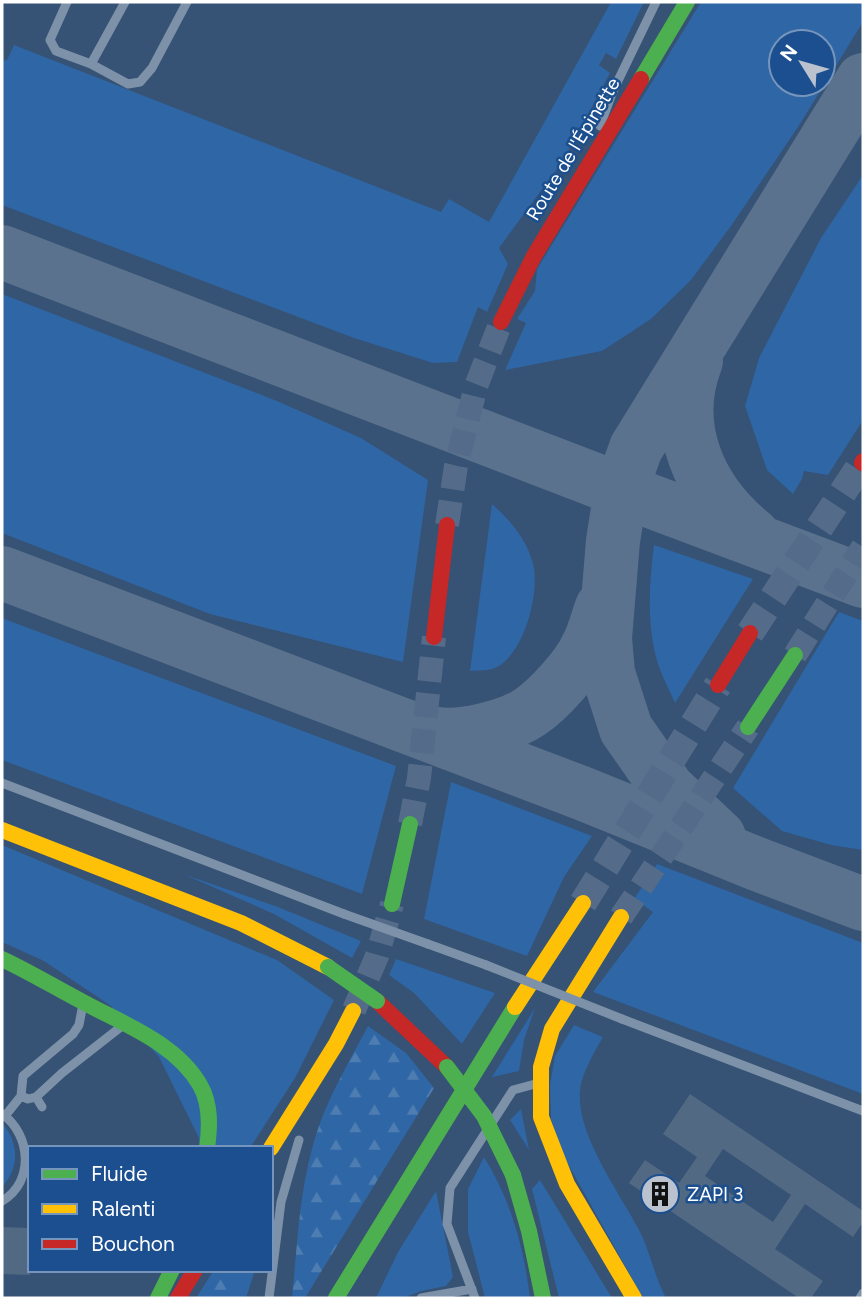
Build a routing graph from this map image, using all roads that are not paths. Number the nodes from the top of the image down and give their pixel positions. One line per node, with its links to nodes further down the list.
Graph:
1 (67, 2): 6 (lane)
2 (125, 2): 6 (lane)
3 (187, 2): 6 (lane)
4 (656, 2): 7 (lane)
5 (687, 2): 7 (main road, Route de l'Épinette)
6 (91, 64)
7 (584, 170): 8 (main road, Route de l'Épinette)
8 (501, 322)
9 (447, 525): 11 (main road)
10 (750, 633): 13 (main road)
11 (434, 637)
12 (795, 655): 14 (main road)
13 (718, 685)
14 (748, 727)
15 (2, 783): 29 (lane, bridge)
16 (410, 824): 19 (main road)
17 (2, 830): 46 (main road, bridge)
18 (583, 903): 44 (main road)
19 (391, 904)
20 (621, 917): 25 (main road)
21 (2, 959): 22 (main road)
22 (83, 1003): 24 (main road); 26 (lane)
23 (353, 1011): 33 (main road)
24 (124, 1025): 27 (lane); 32 (main road)
25 (541, 1083): 40 (lane); 47 (main road)
26 (21, 1096): 27 (lane); 30 (lane)
27 (36, 1097): 28 (lane)
28 (42, 1107)
29 (863, 1111)
30 (3, 1115): 34 (lane)
31 (299, 1140): 35 (lane)
32 (207, 1146)
33 (272, 1146)
34 (2, 1201)
35 (273, 1266)
36 (171, 1272): 41 (main road)
37 (194, 1272): 42 (main road)
38 (272, 1272): 43 (lane)
39 (863, 1293): 48 (lane)
40 (473, 1294): 45 (lane)
41 (158, 1298)
42 (178, 1298)
43 (269, 1298)
44 (336, 1298)
45 (421, 1298)
46 (543, 1298)
47 (631, 1298)
48 (860, 1298)

